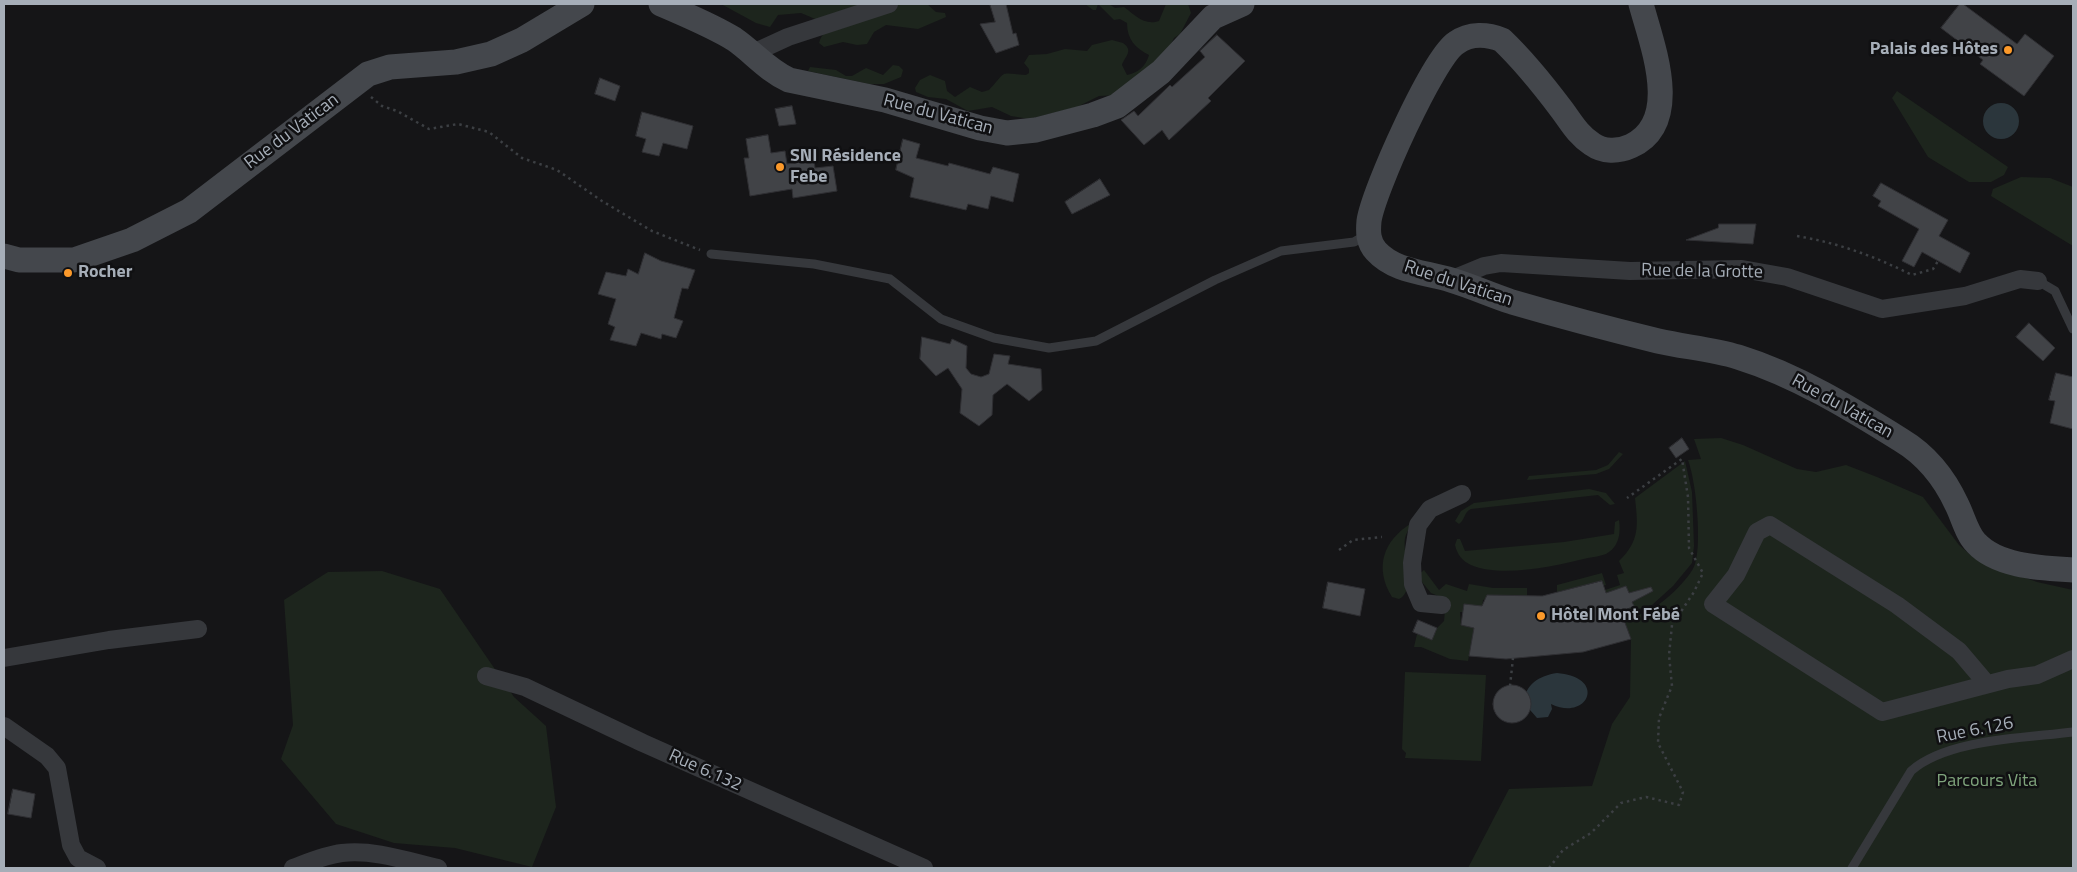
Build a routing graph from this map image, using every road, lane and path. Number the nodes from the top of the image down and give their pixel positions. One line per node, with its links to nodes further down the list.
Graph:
1 (582, 4): 7 (street, Rue du Vatican)
2 (661, 4): 6 (street, Rue du Vatican)
3 (889, 4): 6 (street)
4 (1242, 4): 6 (street, Rue du Vatican)
5 (1640, 4): 8 (street)
6 (751, 54)
7 (356, 84): 10 (path); 11 (street, Rue du Vatican)
8 (1368, 234): 10 (lane); 13 (street, Rue du Vatican)
9 (1797, 236): 12 (path)
10 (711, 254)
11 (4, 256)
12 (1938, 261)
13 (1450, 280): 14 (street, Rue de la Grotte); 20 (street, Rue du Vatican)
14 (2038, 281): 15 (lane)
15 (2073, 329)
16 (1462, 494): 21 (street)
17 (1627, 498): 36 (path)
18 (1382, 537): 19 (path)
19 (1339, 550)
20 (2073, 570)
21 (1442, 605)
22 (198, 629): 23 (street)
23 (4, 658)
24 (1513, 658): 28 (path)
25 (2073, 659): 27 (street)
26 (486, 676): 35 (street, Rue 6.132)
27 (1988, 684): 27 (street)
28 (1510, 686)
29 (4, 726): 32 (street)
30 (2073, 732): 37 (lane, Rue 6.126)
31 (324, 862): 33 (street); 34 (street)
32 (97, 868)
33 (293, 868)
34 (438, 868)
35 (924, 868)
36 (1549, 868)
37 (1852, 868)

